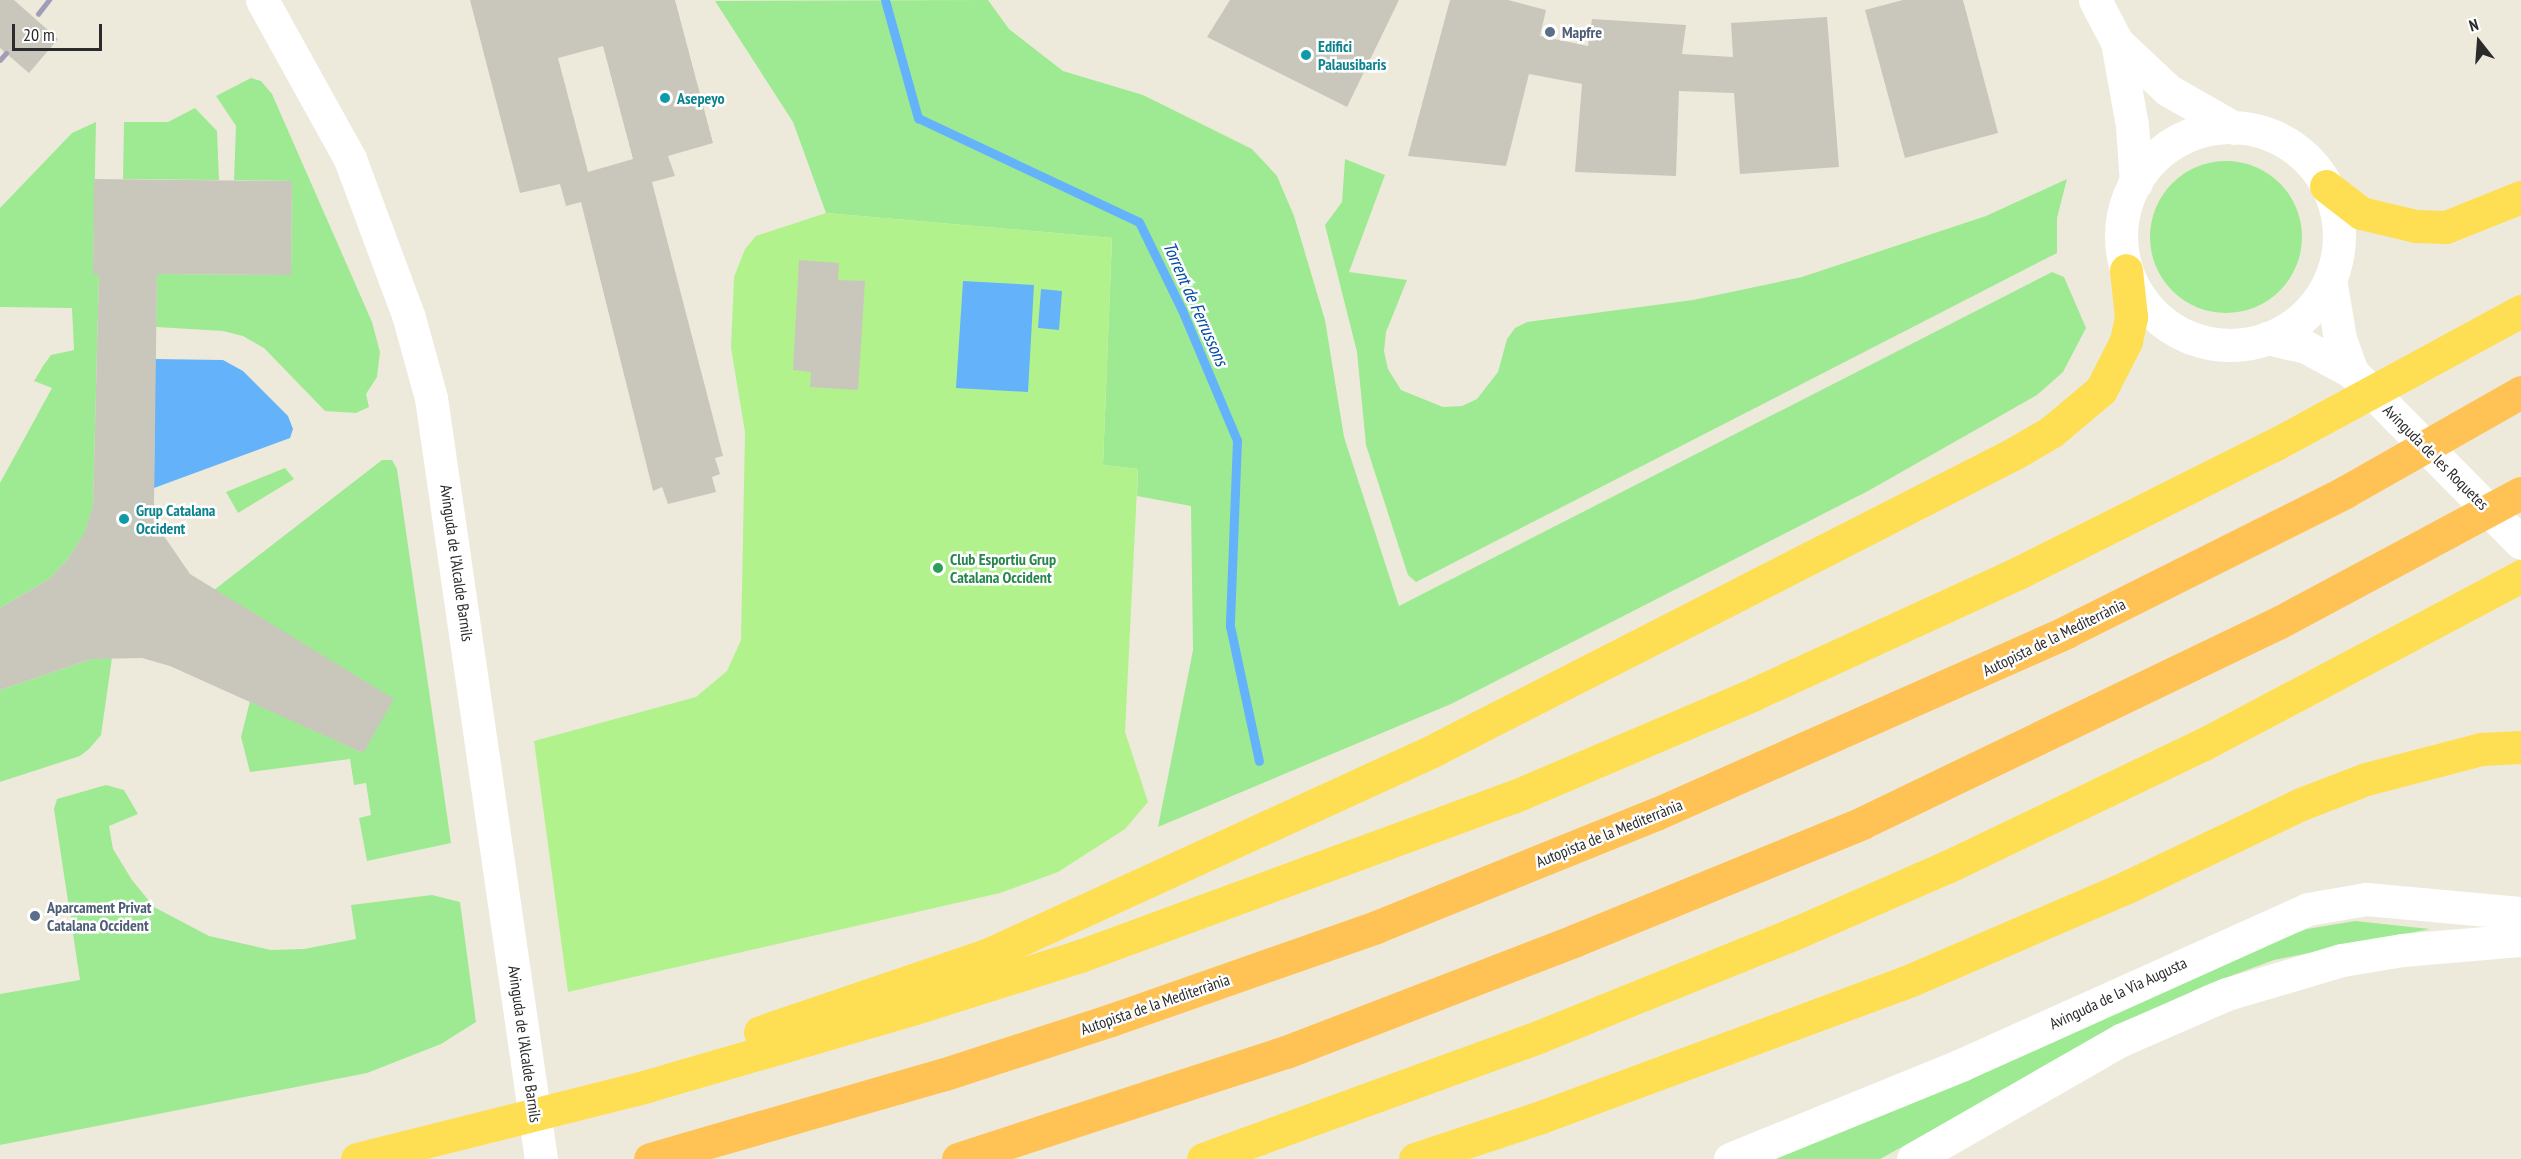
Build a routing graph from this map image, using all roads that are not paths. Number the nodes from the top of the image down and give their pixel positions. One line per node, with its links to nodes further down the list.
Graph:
1 (262, 0): 22 (street, Avinguda de l'Alcalde Barnils)
2 (2095, 0): 3 (street)
3 (2117, 42): 4 (street); 5 (street)
4 (2234, 128): 5 (street); 6 (street)
5 (2136, 183): 8 (street)
6 (2326, 186): 7 (highway); 9 (street)
7 (2521, 197)
8 (2127, 270): 11 (street); 20 (highway)
9 (2330, 279): 11 (street); 12 (street, Avinguda de les Roquetes)
10 (2521, 311): 20 (highway)
11 (2267, 338): 12 (street, Avinguda de les Roquetes)
12 (2352, 372): 15 (street, Avinguda de les Roquetes)
13 (2521, 392): 23 (highway, Autopista de la Mediterrània)
14 (2521, 493): 24 (highway)
15 (2521, 543)
16 (2521, 576): 25 (highway)
17 (2521, 747): 26 (highway)
18 (2521, 913): 27 (street, Avinguda de la Via Augusta)
19 (2521, 940): 28 (street)
20 (512, 1122): 21 (highway)
21 (357, 1159)
22 (541, 1159)
23 (650, 1159)
24 (958, 1159)
25 (1203, 1159)
26 (1415, 1159)
27 (1730, 1159)
28 (1913, 1159)

